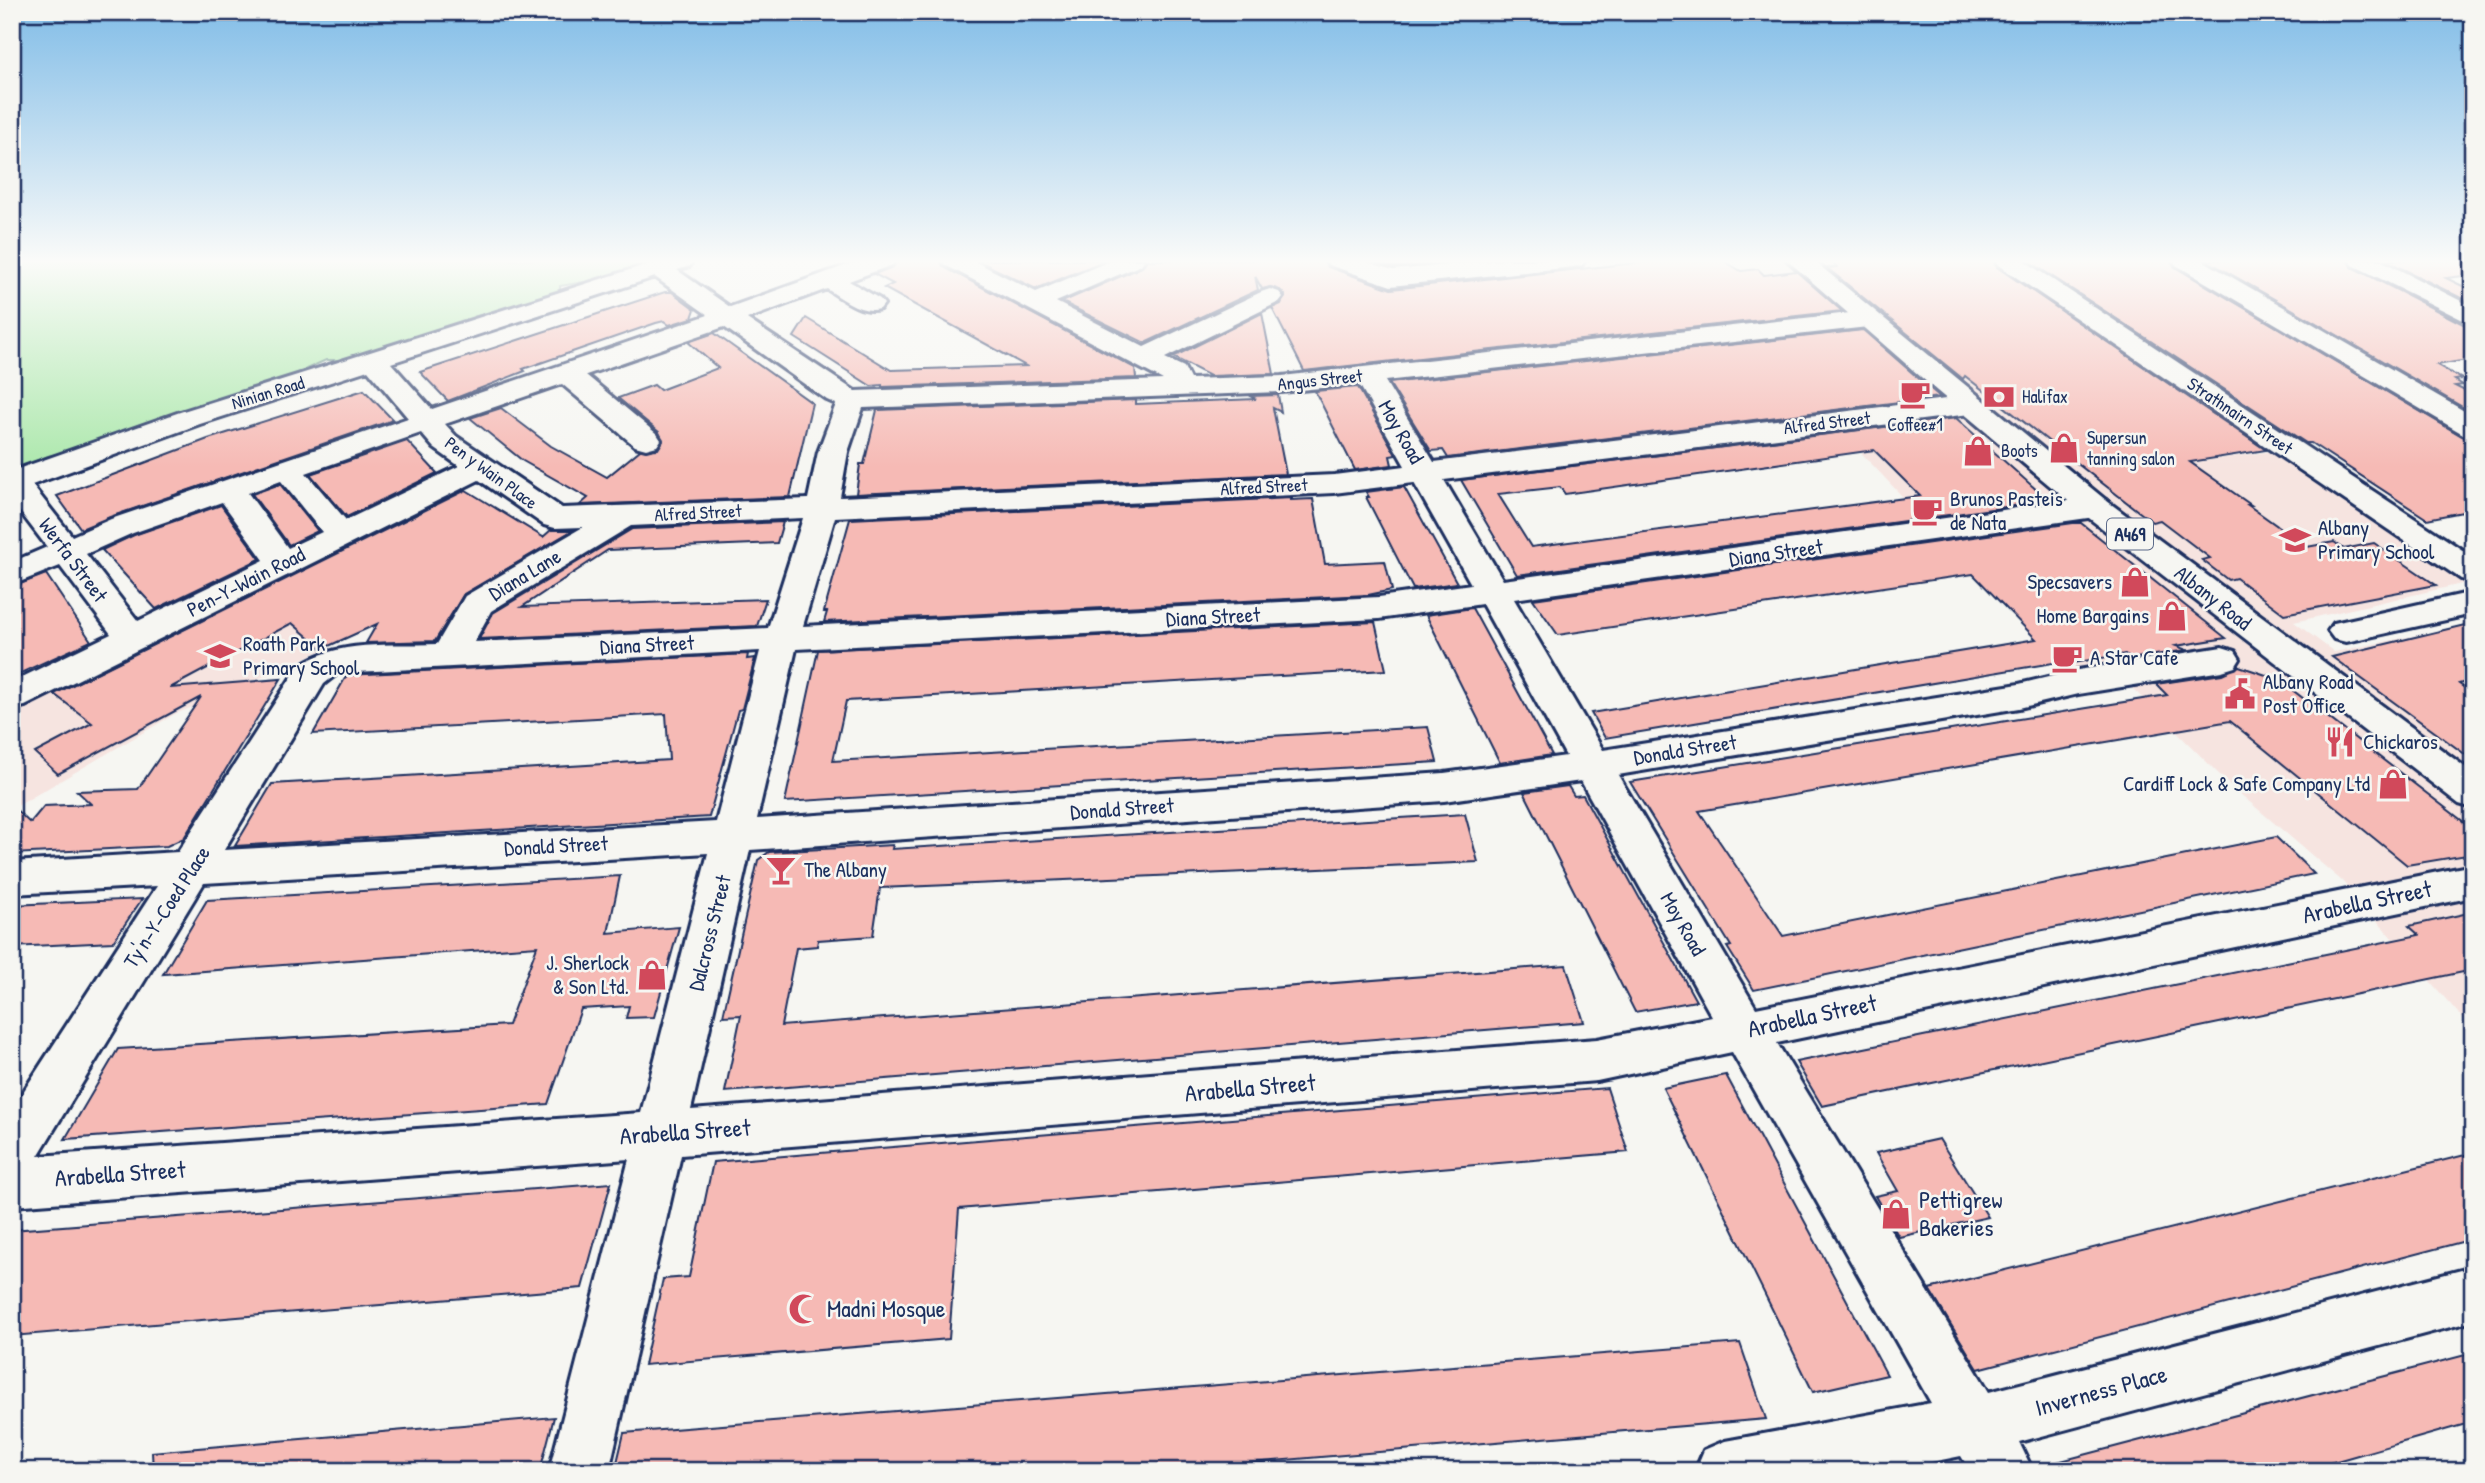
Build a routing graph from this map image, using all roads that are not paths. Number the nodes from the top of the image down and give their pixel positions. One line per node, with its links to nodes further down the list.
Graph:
1 (470, 329): 11 (street, Ninian Road)
2 (690, 329): 12 (street)
3 (743, 329): 15 (street)
4 (1091, 329): 10 (street)
5 (1203, 329): 10 (street)
6 (1777, 329): 13 (street, Angus Street)
7 (1880, 329): 16 (street, Albany Road / A469)
8 (2110, 329): 32 (street, Strathnairn Street)
9 (2304, 329): 18 (street)
10 (1145, 357): 14 (street)
11 (374, 360): 17 (street, Pen y Wain Place); 23 (street, Ninian Road)
12 (565, 373): 17 (street); 19 (street)
13 (1368, 375): 14 (street, Angus Street); 22 (street, Moy Road)
14 (1180, 388): 15 (street, Angus Street)
15 (852, 400): 25 (street, Dalcross Street)
16 (1969, 405): 22 (street, Alfred Street); 26 (street, Albany Road / A469)
17 (427, 421): 20 (street, Pen y Wain Place); 21 (street)
18 (2473, 428)
19 (646, 440)
20 (480, 468): 28 (street, Pen y Wain Place); 29 (street, Pen-Y-Wain Road)
21 (287, 469): 24 (street); 29 (street)
22 (1424, 472): 25 (street, Alfred Street); 34 (street, Moy Road)
23 (13, 482): 30 (street, Werfa Street)
24 (229, 489): 30 (street); 31 (street)
25 (822, 507): 27 (street, Alfred Street); 37 (street, Dalcross Street)
26 (2095, 507): 34 (street, Diana Street); 44 (street, Albany Road / A469)
27 (624, 517): 28 (street, Alfred Street); 39 (street, Diana Lane)
28 (555, 518)
29 (341, 535): 31 (street, Pen-Y-Wain Road)
30 (67, 552): 33 (street); 38 (street, Werfa Street)
31 (283, 564): 38 (street, Pen-Y-Wain Road)
32 (2473, 572)
33 (12, 575)
34 (1493, 592): 37 (street, Diana Street); 43 (street, Moy Road)
35 (2473, 603): 36 (street)
36 (2346, 631)
37 (782, 638): 39 (street, Diana Street); 45 (street, Dalcross Street)
38 (133, 639): 42 (street, Pen-Y-Wain Road)
39 (449, 655): 41 (street, Diana Street)
40 (2222, 659): 43 (street, Donald Street)
41 (325, 665): 46 (street, Ty'n-Y-Coed Place)
42 (12, 696)
43 (1590, 764): 45 (street, Donald Street); 49 (street, Moy Road)
44 (2473, 794)
45 (734, 836): 46 (street, Donald Street); 50 (street, Dalcross Street)
46 (191, 867): 47 (street, Donald Street); 51 (street, Ty'n-Y-Coed Place)
47 (12, 878)
48 (2473, 881): 49 (street, Arabella Street)
49 (1745, 1029): 50 (street, Arabella Street); 54 (street, Moy Road)
50 (661, 1134): 52 (street, Arabella Street); 55 (street, Dalcross Street)
51 (12, 1153)
52 (12, 1182)
53 (2473, 1294): 54 (street, Inverness Place)
54 (1990, 1447): 56 (street, Inverness Place)
55 (579, 1471)
56 (1725, 1471)

